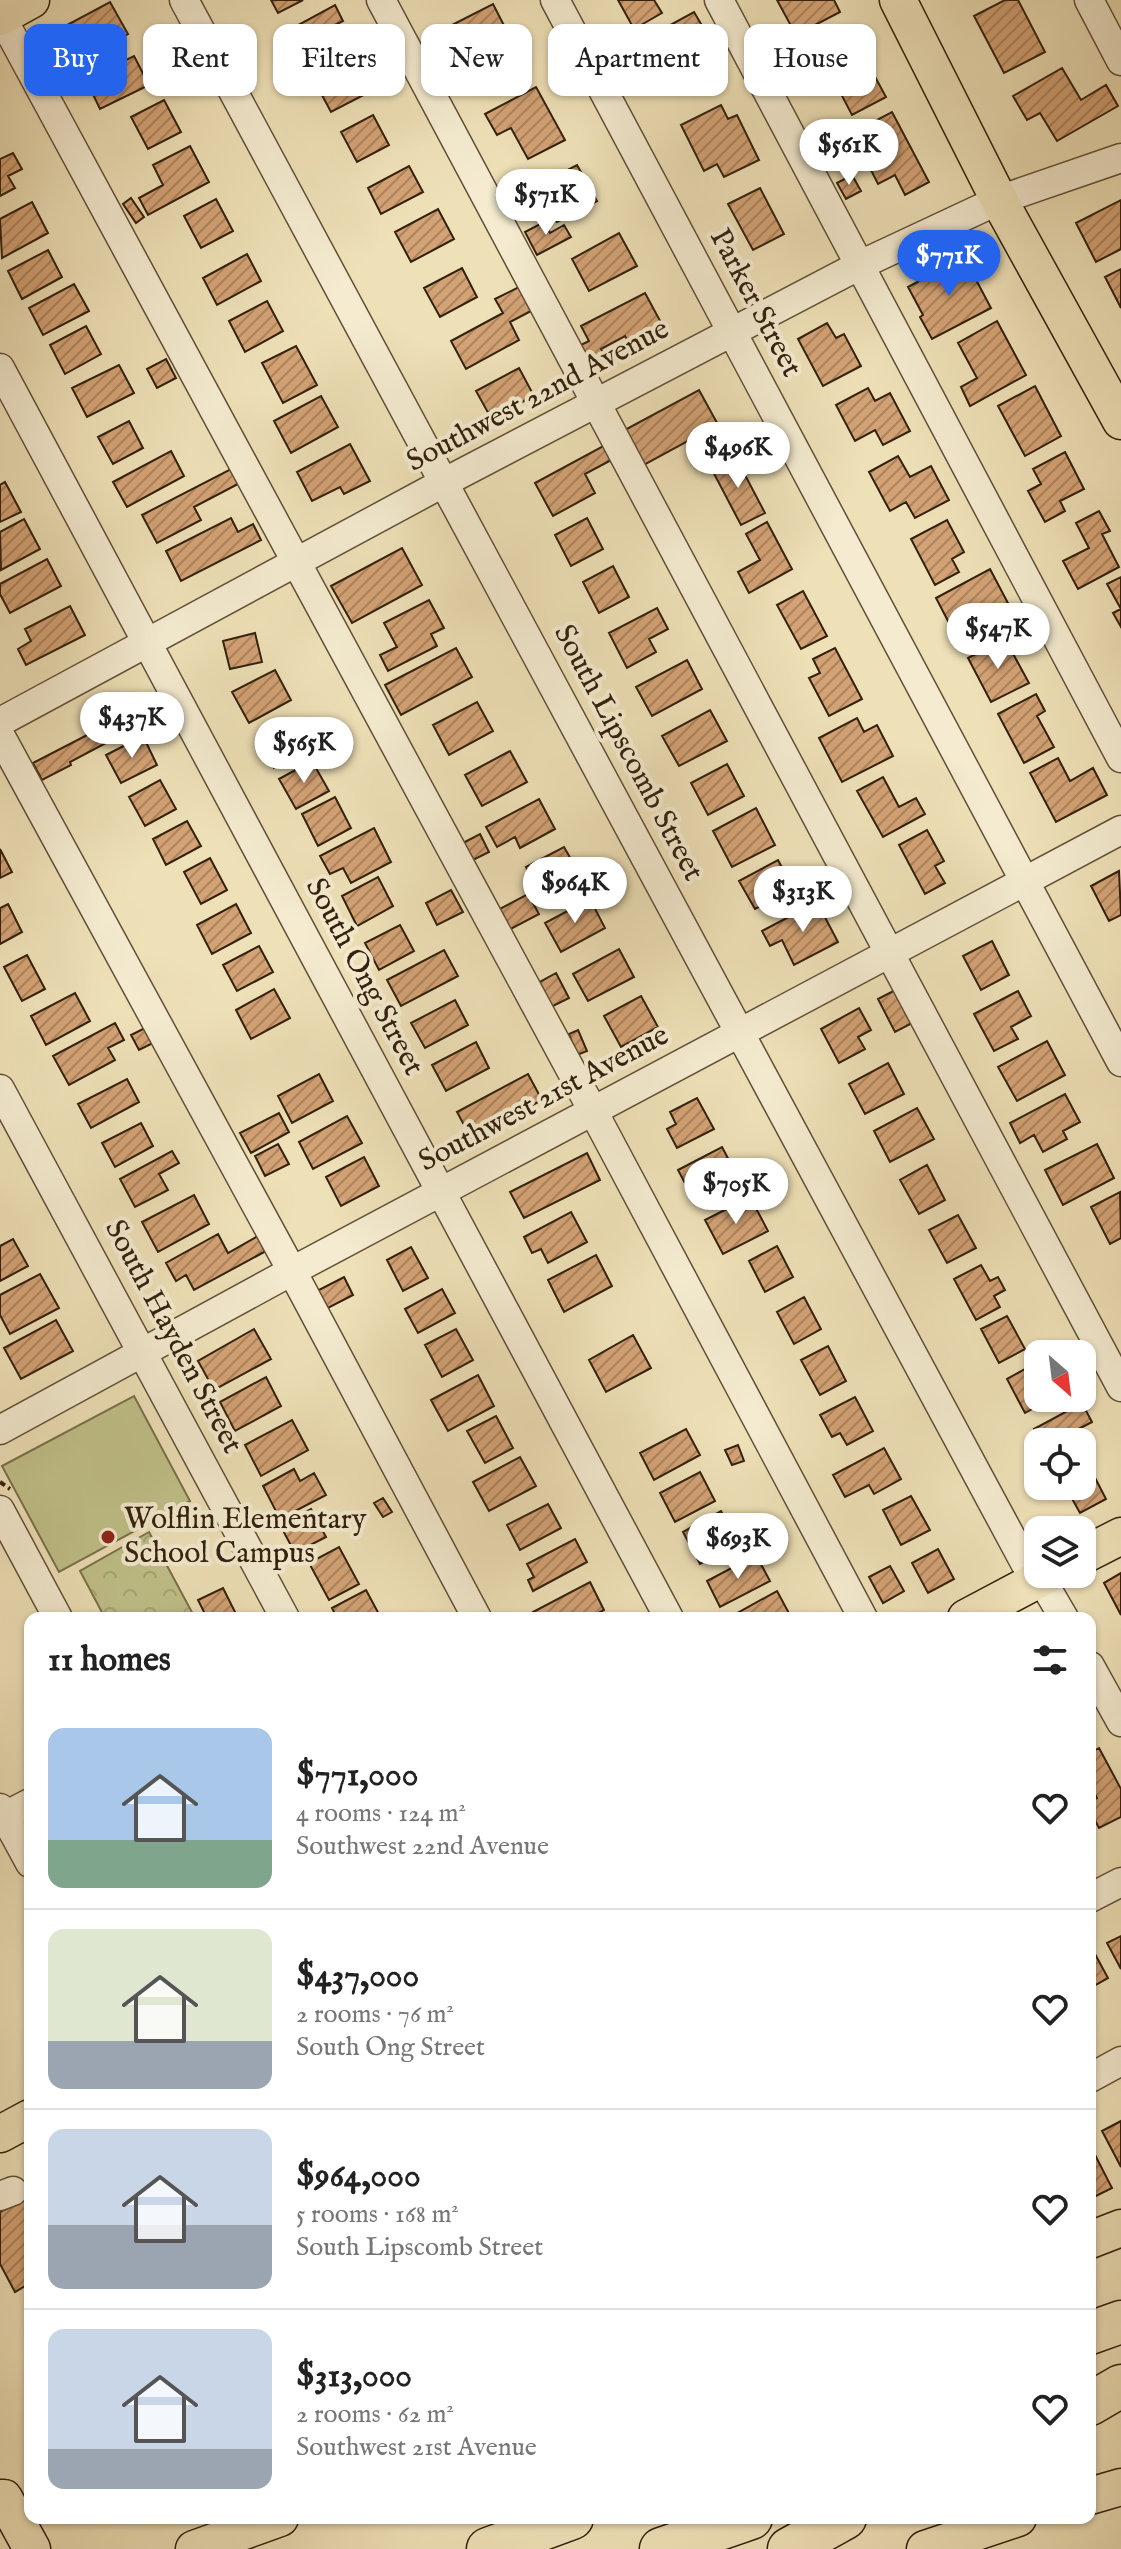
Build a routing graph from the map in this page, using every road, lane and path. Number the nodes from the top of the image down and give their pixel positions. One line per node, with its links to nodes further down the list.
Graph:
1 (184, 0): 16 (street, South Lipscomb Street)
2 (381, 0): 14 (street)
3 (555, 0): 12 (street, Parker Street)
4 (719, 0): 11 (street)
5 (898, 0): 10 (main road)
6 (1089, 0): 8 (street)
7 (8, 12): 17 (street)
8 (1121, 61)
9 (1121, 158): 10 (street, Southwest 22nd Avenue)
10 (999, 200): 11 (street, Southwest 22nd Avenue); 15 (main road)
11 (860, 265): 12 (street, Southwest 22nd Avenue); 21 (street)
12 (732, 332): 14 (street, Southwest 22nd Avenue); 23 (street, Parker Street)
13 (0, 368): 18 (street, South Ong Street)
14 (597, 404): 16 (street, Southwest 22nd Avenue); 24 (street)
15 (1121, 421)
16 (443, 483): 17 (street, Southwest 22nd Avenue); 25 (street, South Lipscomb Street)
17 (295, 563): 18 (street, Southwest 22nd Avenue); 28 (street)
18 (148, 643): 19 (street, Southwest 22nd Avenue); 29 (street, South Ong Street)
19 (0, 722)
20 (0, 735): 30 (street)
21 (1121, 758)
22 (1121, 830): 23 (street, Southwest 21st Avenue)
23 (1024, 881): 24 (street, Southwest 21st Avenue); 26 (street, Parker Street)
24 (888, 954): 25 (street, Southwest 21st Avenue); 32 (street)
25 (741, 1033): 28 (street, Southwest 21st Avenue); 37 (street, South Lipscomb Street)
26 (1121, 1062)
27 (0, 1089): 31 (street, South Hayden Street)
28 (593, 1111): 29 (street, Southwest 21st Avenue); 44 (street)
29 (440, 1192): 30 (street, Southwest 21st Avenue); 43 (street, South Ong Street)
30 (292, 1271): 31 (street, Southwest 21st Avenue); 42 (street)
31 (144, 1353): 33 (street, Southwest 21st Avenue); 41 (street, South Hayden Street)
32 (1121, 1387)
33 (0, 1430)
34 (0, 1510): 40 (street)
35 (1121, 1536): 36 (main road)
36 (1096, 1549)
37 (1024, 1555)
38 (1024, 1588): 45 (main road)
39 (1049, 1588): 46 (street, South Lipscomb Street)
40 (55, 1612)
41 (282, 1612)
42 (474, 1612)
43 (666, 1612)
44 (860, 1612)
45 (977, 1612)
46 (1061, 1612)
47 (1096, 1677): 48 (street)
48 (1121, 1722)
49 (24, 1805): 50 (street)
50 (2, 1812): 51 (street)
51 (24, 1852)
52 (1121, 1882): 53 (street)
53 (1096, 1895)
54 (1121, 2061): 55 (street)
55 (1096, 2075)
56 (24, 2121): 57 (main road)
57 (0, 2134)
58 (1121, 2228): 59 (main road)
59 (1096, 2238)
60 (1121, 2299): 61 (highway)
61 (1096, 2308)
62 (1121, 2322): 63 (highway)
63 (1096, 2331)
64 (1121, 2384): 65 (highway); 66 (highway)
65 (1096, 2391)
66 (1096, 2400)
67 (1121, 2487): 68 (main road)
68 (1096, 2494)
69 (0, 2498): 75 (main road)
70 (263, 2524): 76 (main road)
71 (556, 2524): 77 (highway)
72 (734, 2524): 78 (highway)
73 (834, 2524): 79 (highway)
74 (1000, 2524): 80 (main road)
75 (32, 2549)
76 (194, 2549)
77 (488, 2549)
78 (661, 2549)
79 (789, 2549)
80 (925, 2549)

